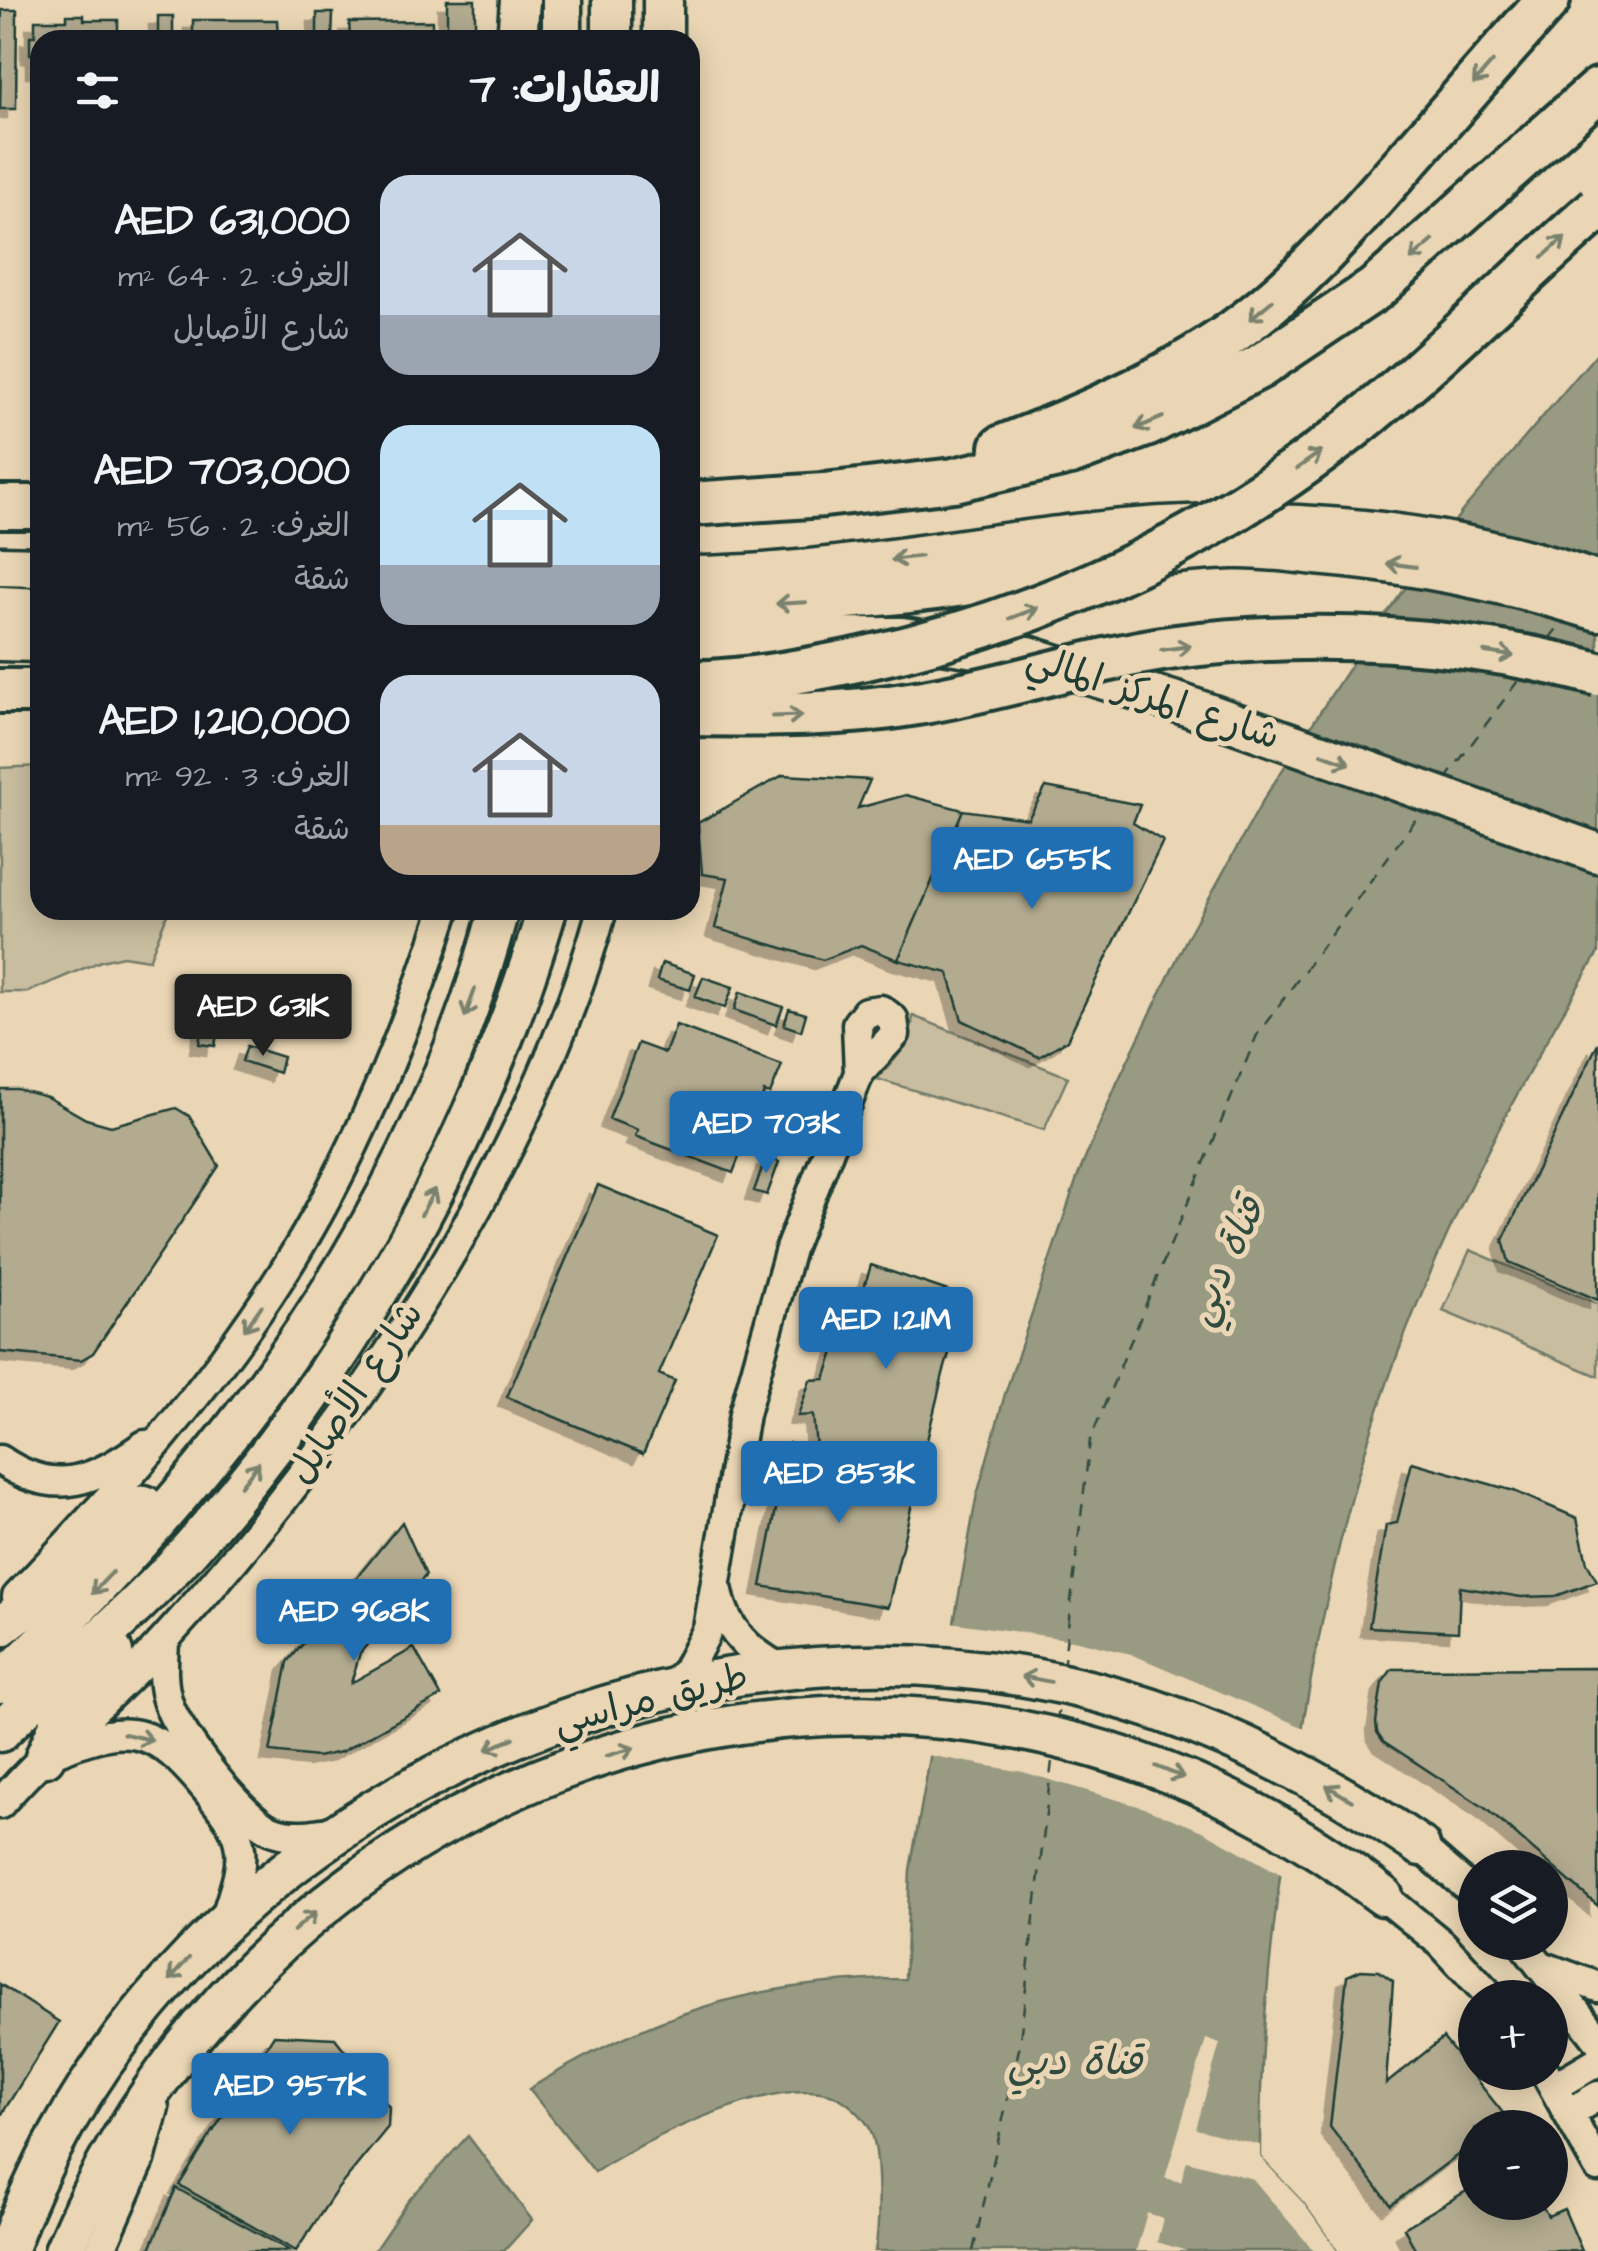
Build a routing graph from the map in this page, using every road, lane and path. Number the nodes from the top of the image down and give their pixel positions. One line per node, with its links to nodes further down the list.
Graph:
1 (562, 0): 5 (main road)
2 (612, 0): 6 (main road)
3 (663, 0): 7 (main road)
4 (1548, 0): 10 (highway, one-way to 10)
5 (562, 30)
6 (612, 30)
7 (663, 30)
8 (1598, 90): 10 (highway, one-way to 10)
9 (1598, 208): 27 (highway, one-way to 9, bridge)
10 (883, 487): 11 (highway)
11 (700, 504)
12 (30, 506): 13 (highway)
13 (0, 507)
14 (0, 566): 15 (main road)
15 (30, 567)
16 (700, 575): 18 (main road, one-way to 16)
17 (700, 578): 21 (main road, one-way to 17)
18 (1598, 582)
19 (0, 606): 20 (main road)
20 (30, 608)
21 (1598, 611)
22 (817, 636): 23 (main road, شارع المركز المالي); 28 (main road); 32 (main road, شارع المركز المالي, one-way to 32)
23 (700, 638)
24 (0, 642): 25 (main road)
25 (30, 642)
26 (1598, 674): 31 (highway, one-way to 26, bridge)
27 (700, 681)
28 (700, 688)
29 (0, 691): 30 (highway)
30 (30, 691)
31 (700, 714)
32 (1598, 854)
33 (441, 920): 39 (street, one-way to 39)
34 (496, 920): 38 (main road, شارع الأصايل, one-way to 38)
35 (543, 920): 41 (main road, شارع الأصايل, one-way to 35)
36 (599, 920): 45 (street, شارع الأصايل)
37 (859, 1073): 42 (street)
38 (250, 1410): 44 (main road); 47 (main road, شارع الأصايل, one-way to 47)
39 (171, 1426): 40 (street); 43 (street)
40 (0, 1460)
41 (189, 1550): 49 (main road, شارع الأصايل); 50 (main road)
42 (716, 1584): 46 (street); 48 (street)
43 (0, 1614)
44 (0, 1627)
45 (164, 1641): 50 (street, شارع الأصايل); 52 (street)
46 (788, 1668): 48 (main road, طريق مراسي); 53 (main road, طريق مراسي, one-way to 46)
47 (0, 1684)
48 (671, 1687): 52 (main road, طريق مراسي, one-way to 52)
49 (0, 1732)
50 (45, 1756): 51 (street, شارع الأصايل); 56 (street, one-way to 56)
51 (0, 1804)
52 (342, 1830): 56 (main road, طريق مراسي)
53 (1420, 1846): 54 (street, طريق مراسي)
54 (1458, 1879)
55 (1383, 1896): 59 (street, طريق مراسي); 64 (main road, طريق مراسي, one-way to 55)
56 (224, 1924): 69 (main road, طريق مراسي, one-way to 69)
57 (1538, 1960): 58 (street)
58 (1544, 1967): 60 (street); 61 (street)
59 (1475, 1980)
60 (1598, 1987)
61 (1598, 2040)
62 (1598, 2060): 63 (street)
63 (1568, 2072)
64 (154, 2086): 70 (main road, طريق مراسي); 71 (street)
65 (1555, 2090): 67 (street)
66 (1598, 2096): 67 (street)
67 (1570, 2113): 68 (street)
68 (1598, 2167)
69 (7, 2251)
70 (64, 2251)
71 (100, 2251)

